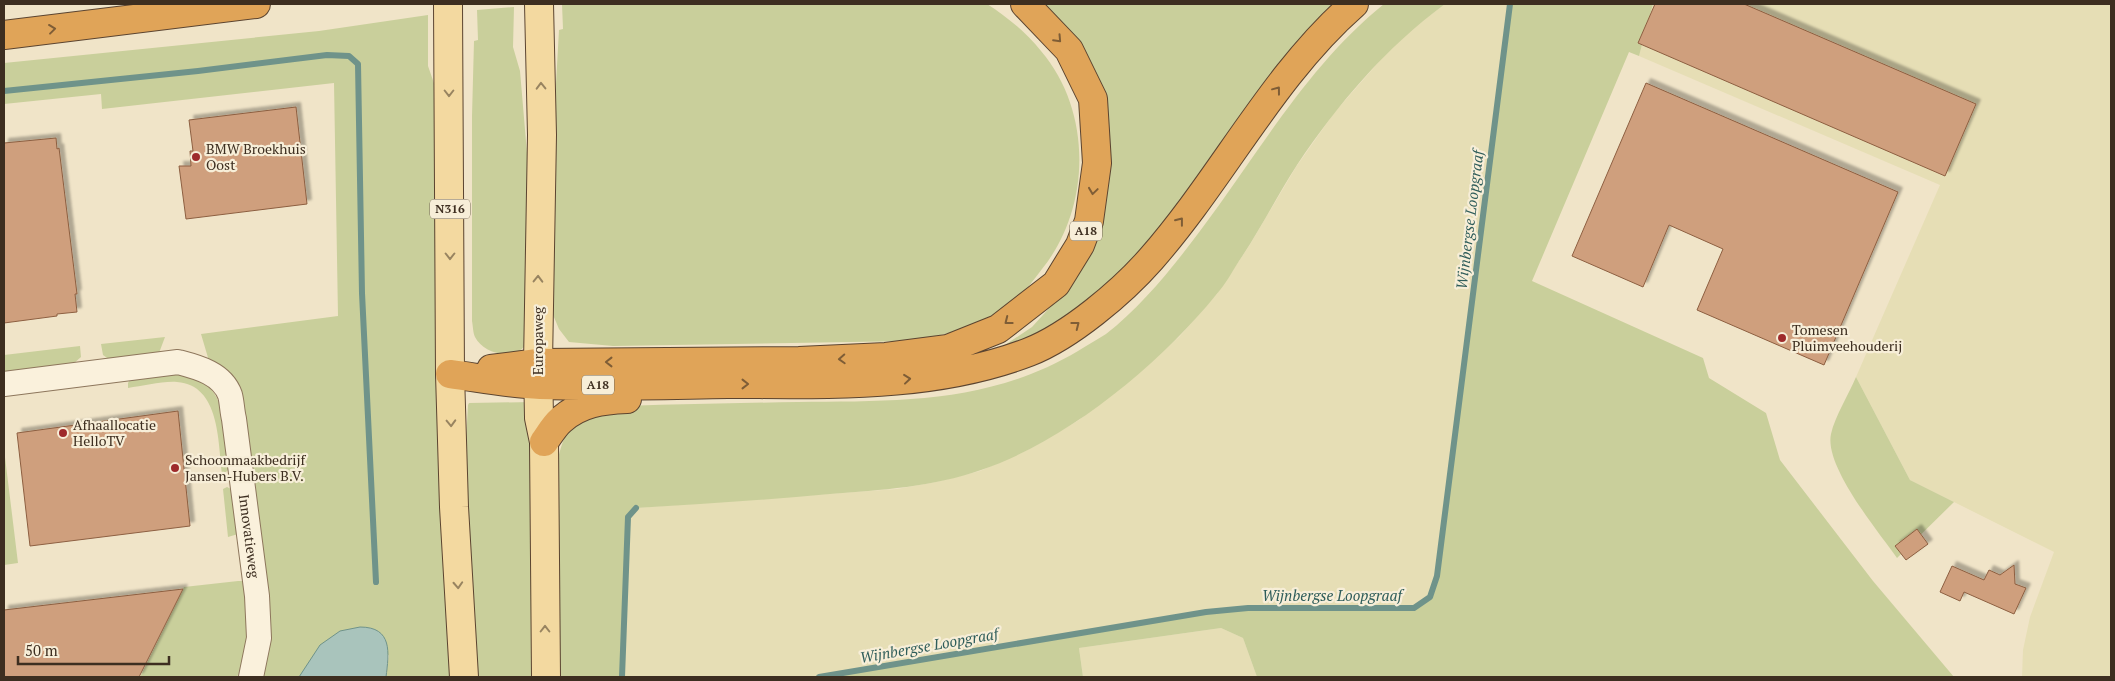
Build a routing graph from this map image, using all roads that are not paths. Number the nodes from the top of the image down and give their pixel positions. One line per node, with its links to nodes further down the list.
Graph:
1 (256, 4): 6 (highway, one-way to 1)
2 (448, 4): 7 (main road, N316, one-way to 7)
3 (539, 4): 8 (main road, Europaweg, one-way to 3)
4 (1025, 4): 8 (highway, A18, one-way to 8)
5 (1354, 4): 10 (highway, A18, one-way to 5)
6 (4, 35)
7 (450, 374): 8 (highway, A18); 13 (main road, N316, one-way to 13)
8 (538, 374): 10 (highway, A18); 11 (main road, Europaweg)
9 (4, 384): 12 (street, Innovatieweg)
10 (696, 384): 11 (highway, A18)
11 (544, 442): 14 (main road, Europaweg, one-way to 11)
12 (251, 677)
13 (464, 677)
14 (546, 677)

